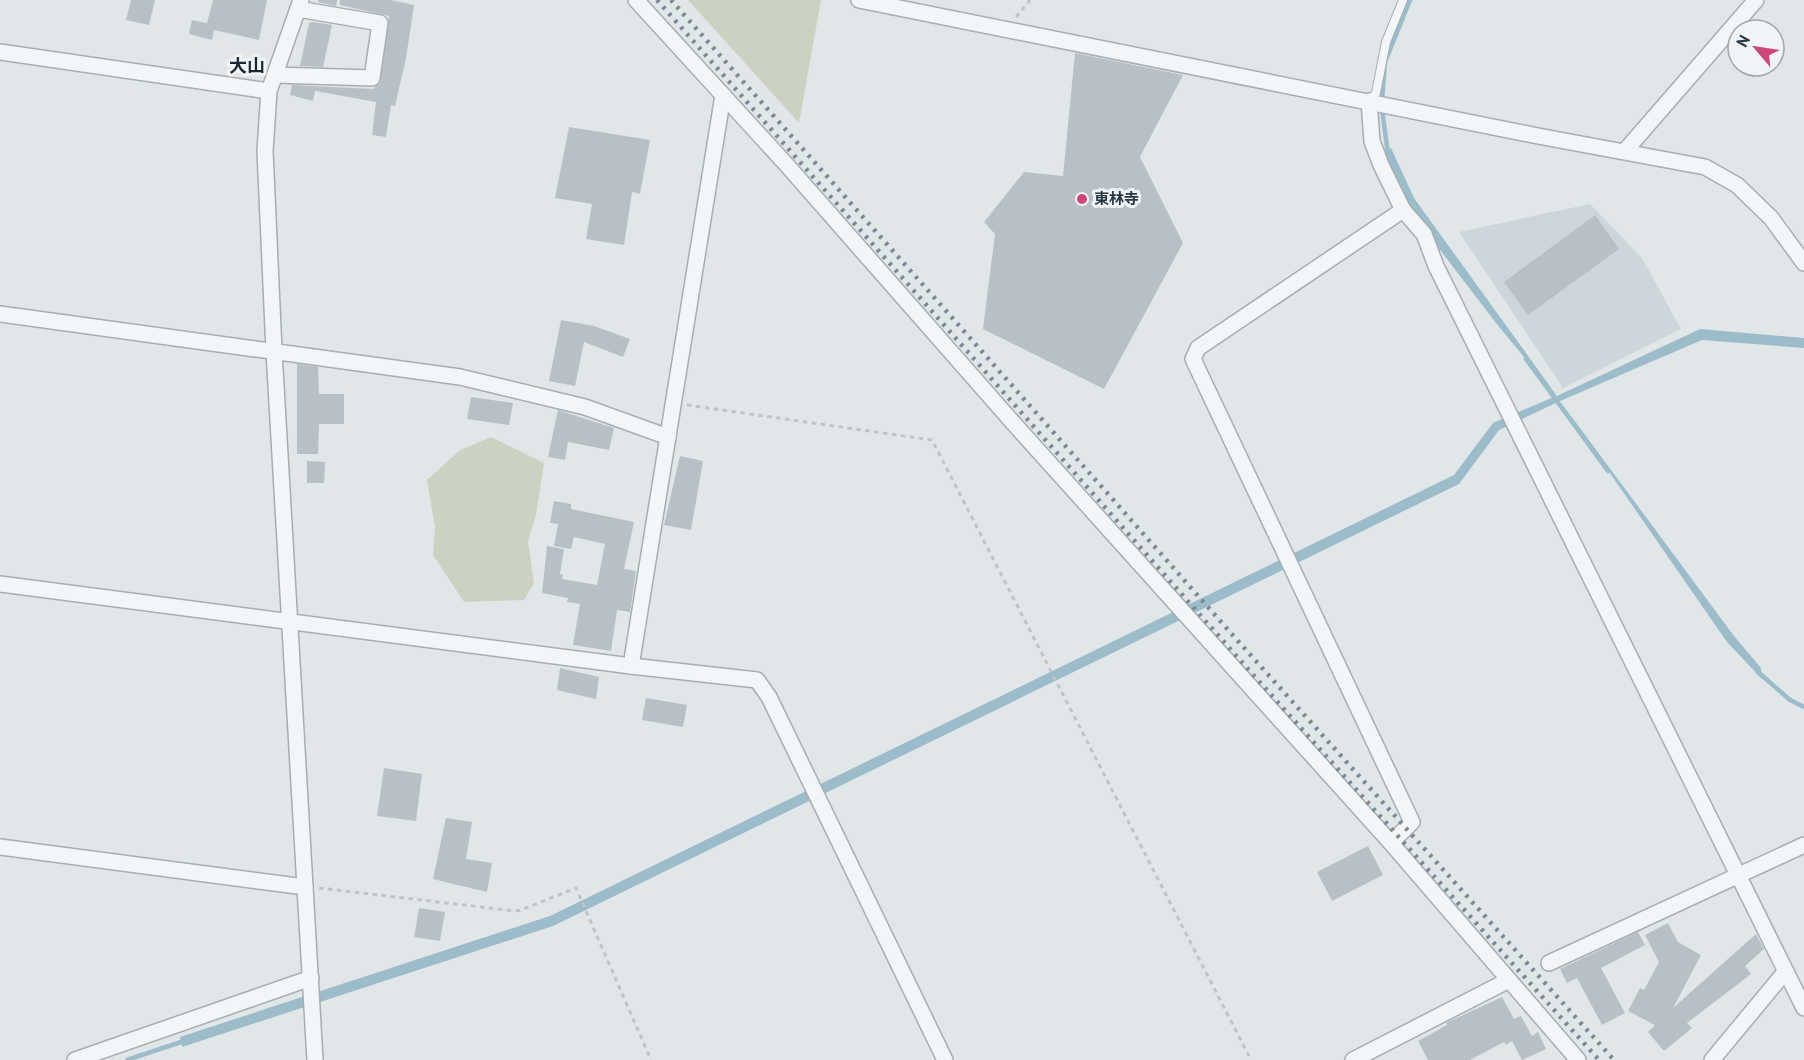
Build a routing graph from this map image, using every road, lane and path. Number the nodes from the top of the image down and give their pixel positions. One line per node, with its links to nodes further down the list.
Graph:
1 (636, 0): 9 (street)
2 (859, 0): 10 (street)
3 (1403, 0): 10 (lane)
4 (1756, 0): 11 (street)
5 (299, 4): 7 (street); 7 (street)
6 (0, 52): 8 (street)
7 (275, 75): 8 (street)
8 (269, 92): 15 (street)
9 (723, 95): 16 (street); 21 (street)
10 (1369, 101): 11 (street); 12 (street)
11 (1625, 152): 13 (street)
12 (1403, 210): 21 (street); 24 (street)
13 (1804, 263)
14 (0, 314): 15 (street)
15 (274, 351): 17 (street); 19 (street)
16 (673, 403): 17 (street); 35 (path)
17 (668, 437): 20 (street)
18 (0, 584): 19 (street)
19 (290, 622): 20 (street); 25 (street)
20 (631, 666): 34 (street)
21 (1391, 843): 29 (street)
22 (1804, 845): 24 (street)
23 (0, 847): 25 (street)
24 (1739, 877): 26 (street); 27 (street)
25 (305, 887): 28 (street); 33 (path)
26 (1549, 963)
27 (1785, 972): 30 (street); 38 (street)
28 (311, 978): 31 (street); 32 (street)
29 (1509, 980): 36 (street); 37 (street)
30 (1804, 1008)
31 (75, 1060)
32 (315, 1060)
33 (651, 1060)
34 (945, 1060)
35 (1251, 1060)
36 (1353, 1060)
37 (1578, 1060)
38 (1712, 1060)

